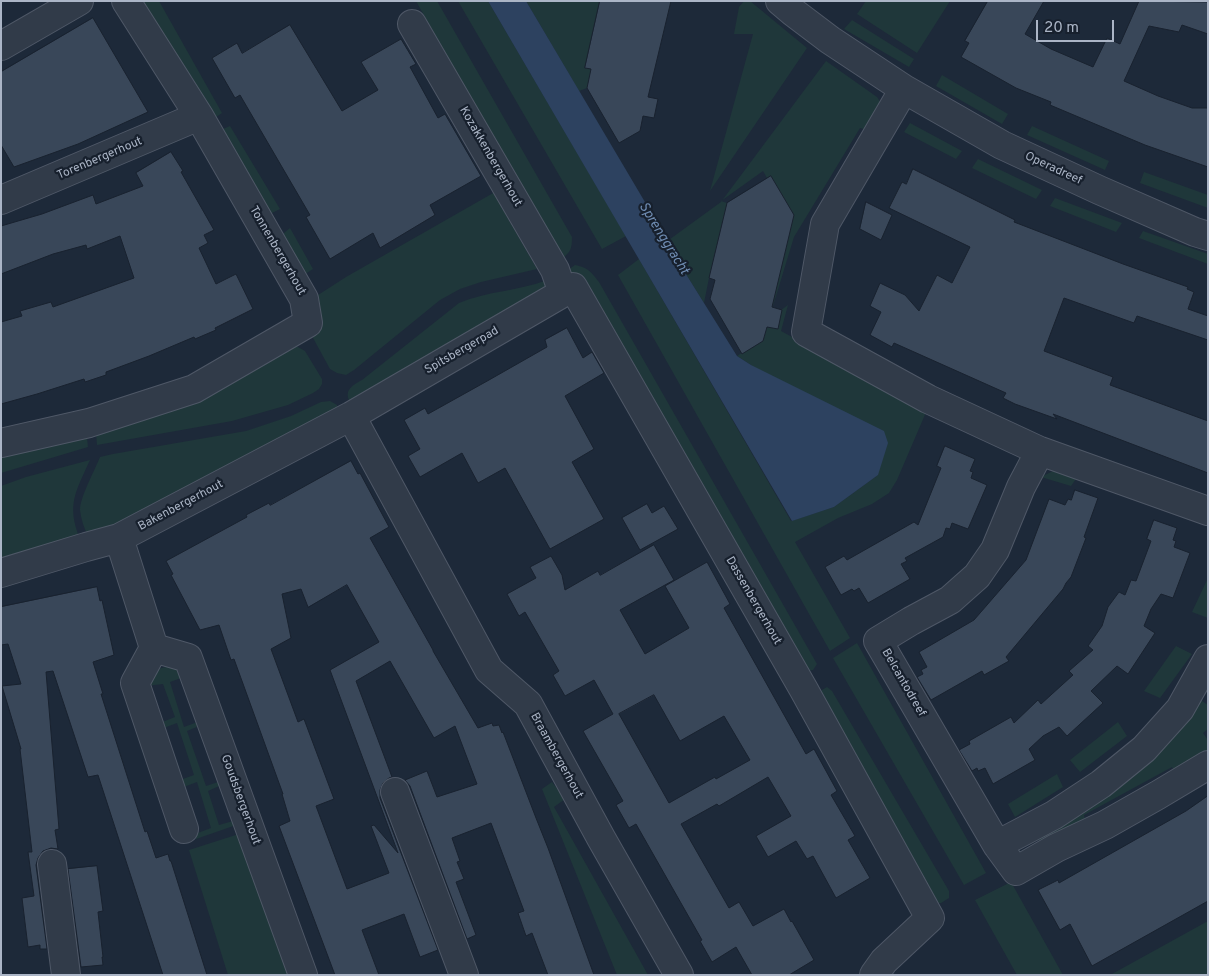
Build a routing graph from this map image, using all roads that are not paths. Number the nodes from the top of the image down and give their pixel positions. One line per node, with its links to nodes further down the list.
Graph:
1 (79, 1): 5 (street)
2 (126, 1): 7 (street, Tonnenbergerhout)
3 (780, 1): 6 (street, Operadreef)
4 (412, 24): 10 (street, Kozakkenbergerhout)
5 (1, 46)
6 (904, 89): 9 (street, Operadreef); 13 (street)
7 (199, 116): 8 (street, Torenbergerhout); 12 (street, Tonnenbergerhout)
8 (1, 200)
9 (1208, 236)
10 (568, 290): 11 (street, Spitsbergerpad); 28 (street, Dassenbergerhout)
11 (351, 416): 15 (street, Bakenbergerhout); 27 (street, Braambergerhout)
12 (1, 443)
13 (1040, 451): 14 (street); 22 (street, Belcantodreef)
14 (1208, 511)
15 (119, 538): 16 (street, Bakenbergerhout); 17 (street)
16 (1, 572)
17 (154, 648): 21 (street); 25 (street, Goudsbergerhout)
18 (1208, 658): 22 (street)
19 (1208, 764): 22 (street, Belcantodreef)
20 (394, 792): 26 (street)
21 (184, 829)
22 (997, 845)
23 (52, 864): 24 (street)
24 (66, 975)
25 (303, 975)
26 (464, 975)
27 (679, 975)
28 (874, 975)

